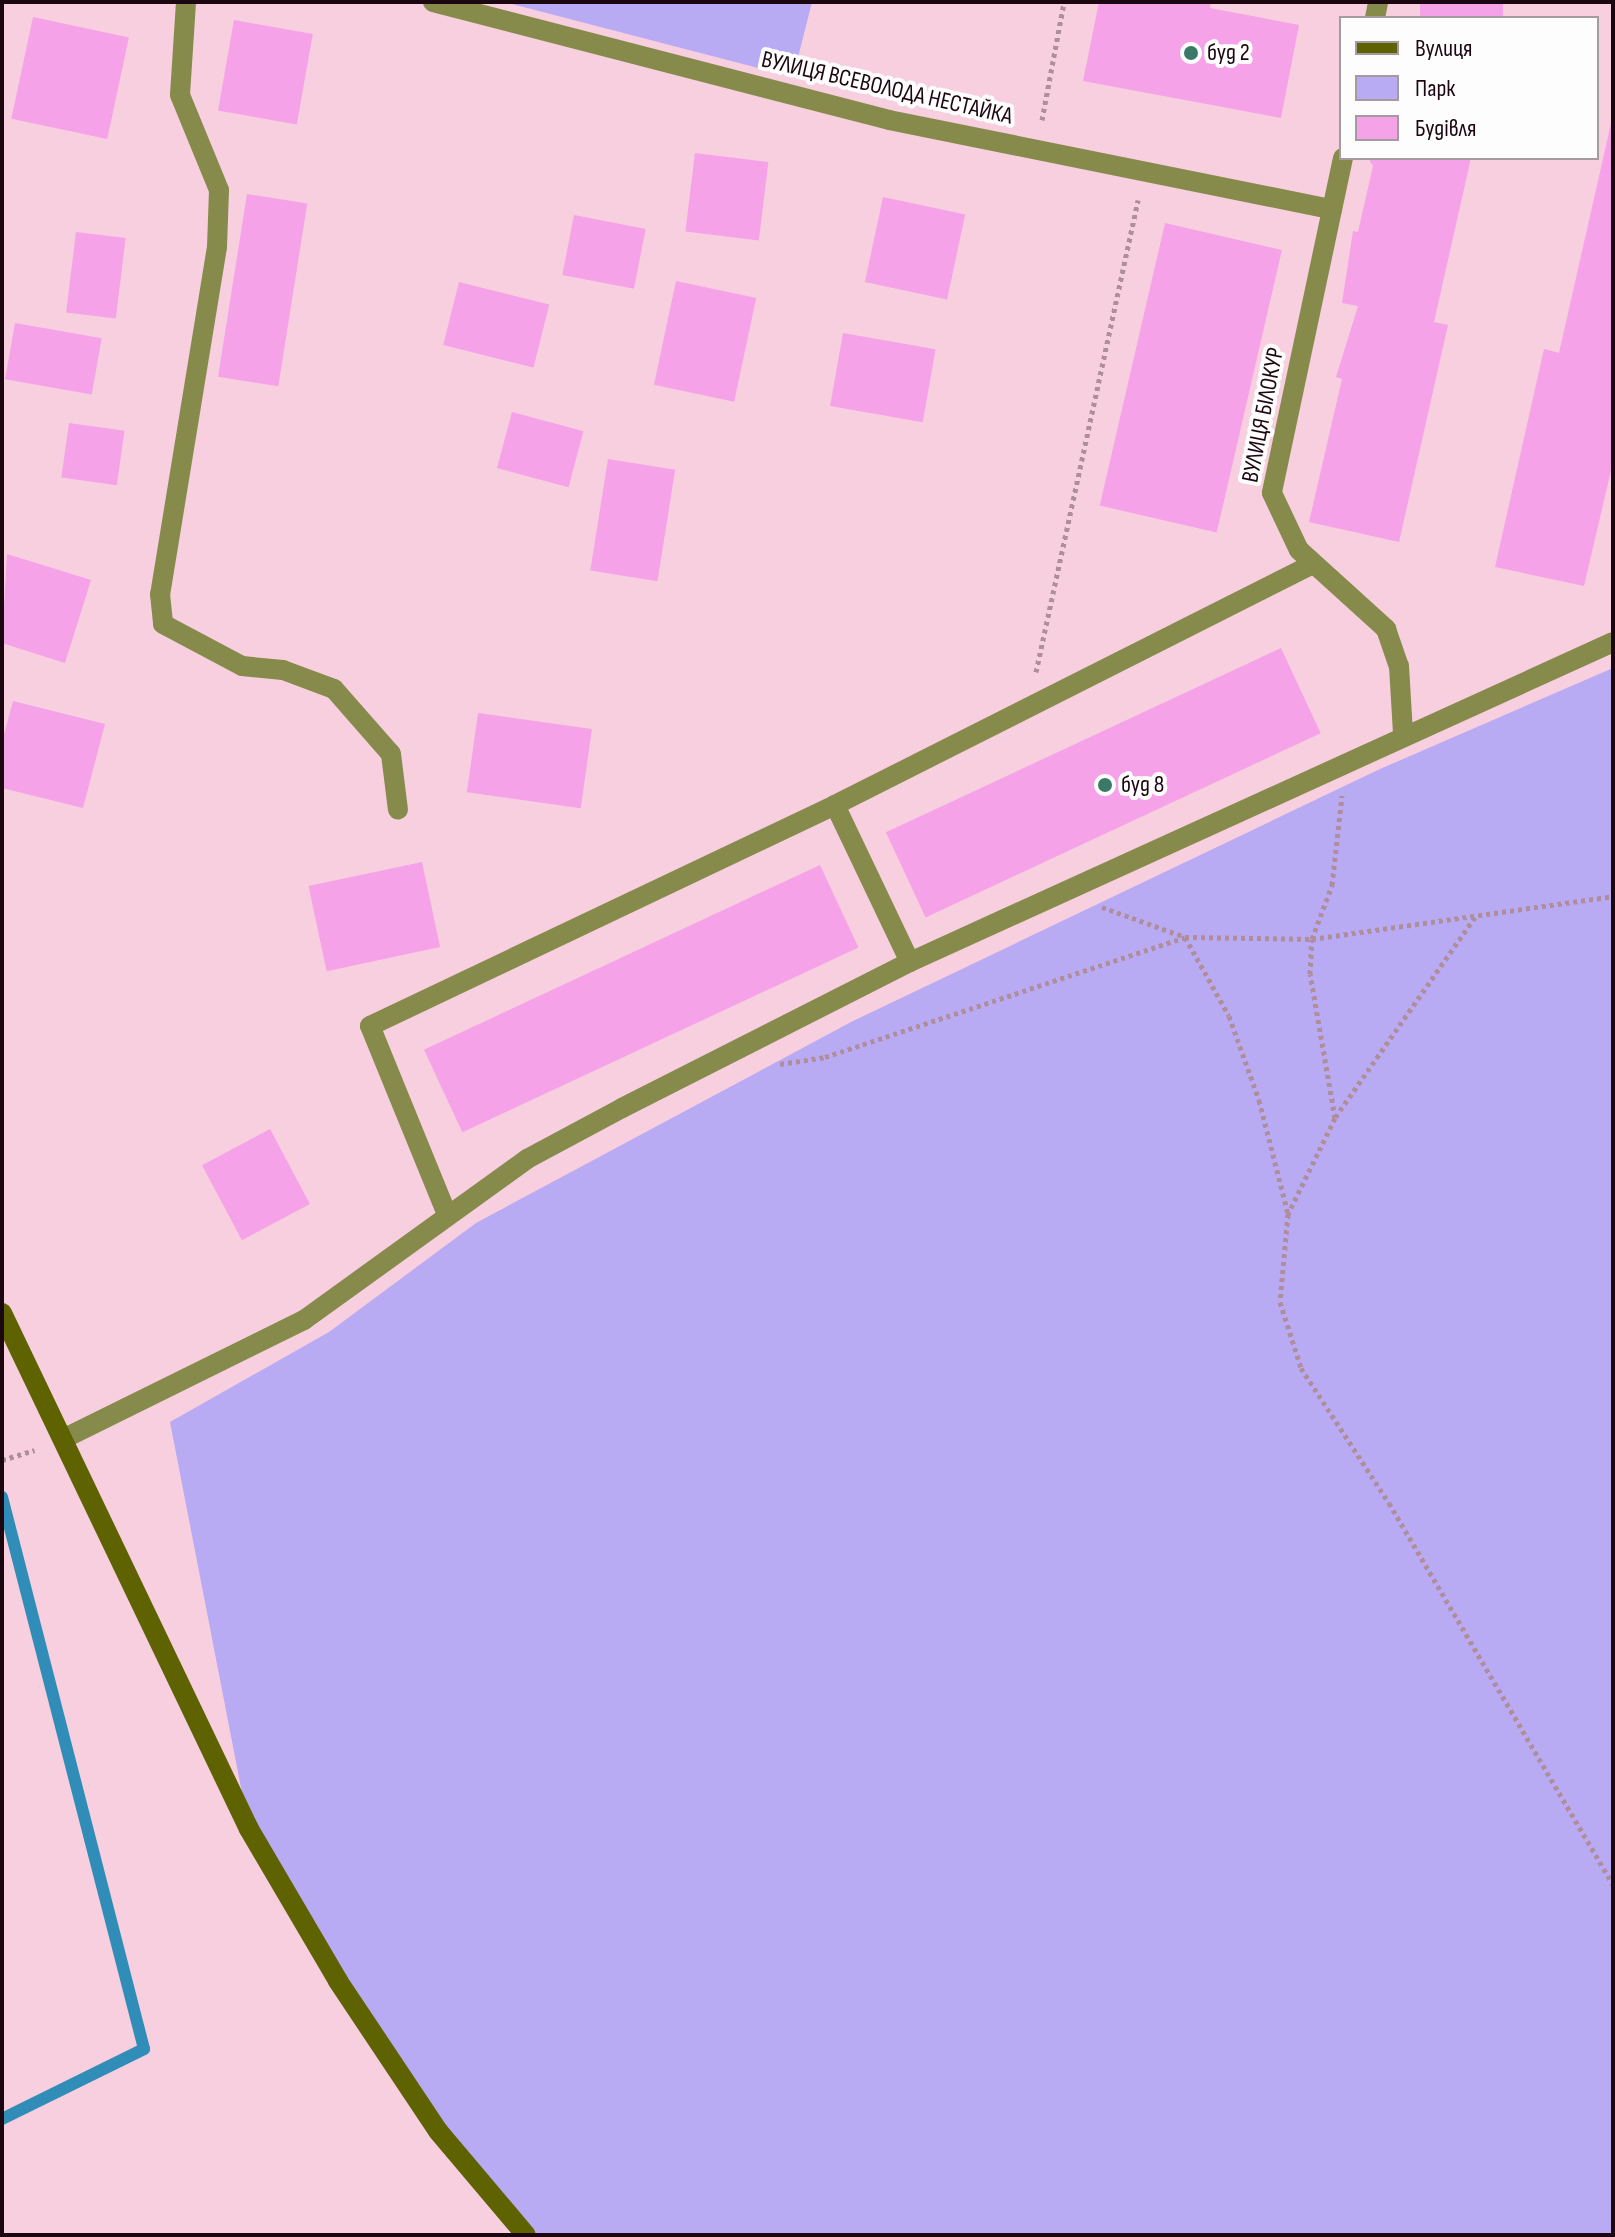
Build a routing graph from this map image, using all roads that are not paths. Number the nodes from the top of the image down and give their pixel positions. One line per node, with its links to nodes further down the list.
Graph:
1 (186, 2): 9 (street)
2 (433, 2): 4 (street, ВУЛИЦЯ ВСЕВОЛОДА НЕСТАЙКА)
3 (1343, 160): 4 (street, ВУЛИЦЯ БІЛОКУР)
4 (1332, 209): 5 (street, ВУЛИЦЯ БІЛОКУР)
5 (1313, 564): 7 (street, ВУЛИЦЯ БІЛОКУР); 8 (street)
6 (1613, 642): 7 (street)
7 (1403, 733): 10 (street)
8 (835, 805): 10 (street); 11 (street)
9 (398, 810)
10 (910, 962): 11 (street)
11 (446, 1212): 13 (street)
12 (2, 1313): 13 (main road)
13 (65, 1438): 14 (main road)
14 (526, 2235)

